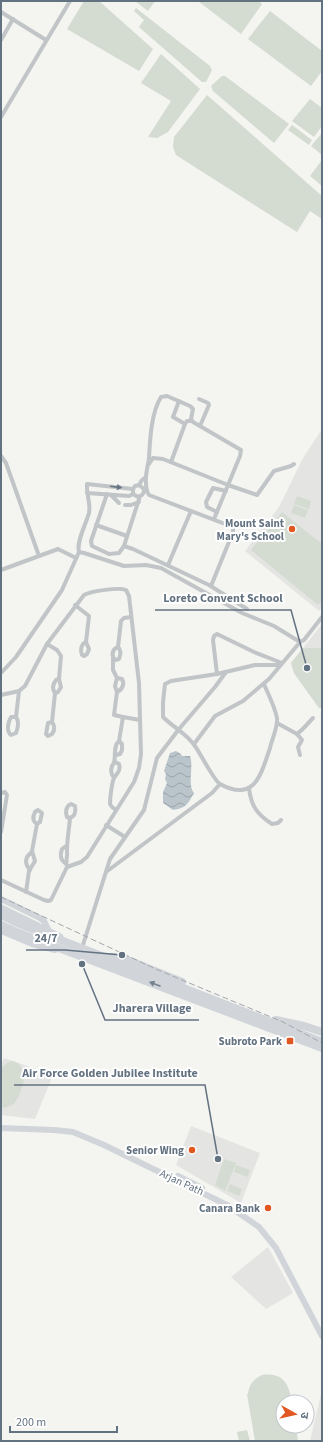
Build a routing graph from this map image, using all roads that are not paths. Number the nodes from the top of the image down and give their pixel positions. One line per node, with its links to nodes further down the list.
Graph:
1 (70, 1): 5 (street)
2 (1, 12): 3 (street)
3 (12, 19): 4 (street); 5 (street)
4 (1, 40)
5 (46, 40): 6 (street)
6 (1, 117)
7 (199, 399): 11 (street)
8 (179, 401): 9 (street); 10 (street); 15 (street)
9 (192, 421): 10 (street); 11 (street)
10 (185, 424): 13 (street)
11 (200, 426): 17 (street)
12 (1, 456): 35 (street)
13 (171, 462): 15 (street); 17 (street)
14 (294, 464): 17 (street)
15 (147, 468): 16 (street)
16 (146, 477): 18 (street); 18 (street)
17 (228, 485): 20 (street)
18 (143, 487): 19 (street); 24 (street)
19 (133, 489): 21 (street, one-way to 19); 23 (street)
20 (226, 491): 29 (street); 29 (street)
21 (87, 493): 22 (street); 34 (street)
22 (109, 494): 23 (street); 26 (street); 31 (street)
23 (133, 494): 24 (street)
24 (144, 494): 25 (street); 28 (street)
25 (139, 502): 27 (street); 32 (street)
26 (119, 503)
27 (125, 505)
28 (191, 511): 30 (street); 37 (street)
29 (217, 512): 30 (street)
30 (214, 519): 39 (street)
31 (96, 525): 32 (street); 33 (street)
32 (127, 536): 33 (street)
33 (124, 546): 37 (street)
34 (79, 552): 36 (street); 44 (street)
35 (39, 556): 36 (street); 38 (street)
36 (76, 558): 51 (street)
37 (168, 565): 39 (street)
38 (1, 570)
39 (211, 586): 41 (street)
40 (75, 605): 42 (street); 45 (street); 46 (street)
41 (247, 609)
42 (131, 617): 47 (street); 63 (street)
43 (322, 617): 44 (street)
44 (302, 641): 49 (street)
45 (86, 642)
46 (47, 644): 54 (street); 56 (street)
47 (118, 646): 48 (street); 48 (street)
48 (113, 659): 53 (street)
49 (281, 664): 50 (street); 52 (street); 55 (street)
50 (226, 672): 52 (street); 66 (street)
51 (1, 673)
52 (217, 674): 66 (street)
53 (117, 678): 57 (street); 57 (street)
54 (59, 679): 58 (street); 58 (street)
55 (264, 684): 65 (street); 69 (street)
56 (19, 691): 59 (street); 60 (street)
57 (117, 692): 61 (street)
58 (56, 693): 64 (street)
59 (1, 695)
60 (16, 717)
61 (123, 717): 63 (street); 68 (street)
62 (313, 718): 67 (street)
63 (140, 720): 77 (street)
64 (52, 722)
65 (277, 723): 67 (street); 75 (street)
66 (179, 729): 69 (street); 83 (street)
67 (298, 734): 71 (street)
68 (119, 741): 70 (street); 70 (street)
69 (194, 744): 74 (street)
70 (116, 755): 72 (street)
71 (300, 755)
72 (114, 763): 73 (street); 73 (street)
73 (114, 778): 77 (street)
74 (220, 784): 75 (street); 87 (street)
75 (249, 788): 79 (street)
76 (1, 792): 82 (street)
77 (116, 810): 81 (street)
78 (70, 818): 85 (street)
79 (281, 820)
80 (37, 824): 84 (street)
81 (106, 825): 83 (street); 85 (street)
82 (1, 832)
83 (125, 837): 87 (street)
84 (32, 852): 86 (street); 86 (street)
85 (66, 865): 89 (street)
86 (30, 870): 89 (street)
87 (106, 872): 96 (street)
88 (1, 880): 89 (street)
89 (26, 892)
90 (1, 899): 95 (main road)
91 (1, 908): 95 (main road)
92 (1, 915): 96 (highway)
93 (1, 925): 96 (highway)
94 (1, 931): 96 (main road)
95 (49, 931): 96 (main road)
96 (80, 952): 97 (highway); 100 (highway, one-way to 96)
97 (104, 957): 98 (highway); 99 (highway)
98 (322, 1032)
99 (322, 1042)
100 (322, 1048)
101 (1, 1125): 103 (main road, Arjan Path)
102 (1, 1128): 104 (main road, Arjan Path)
103 (322, 1328)
104 (322, 1336)

